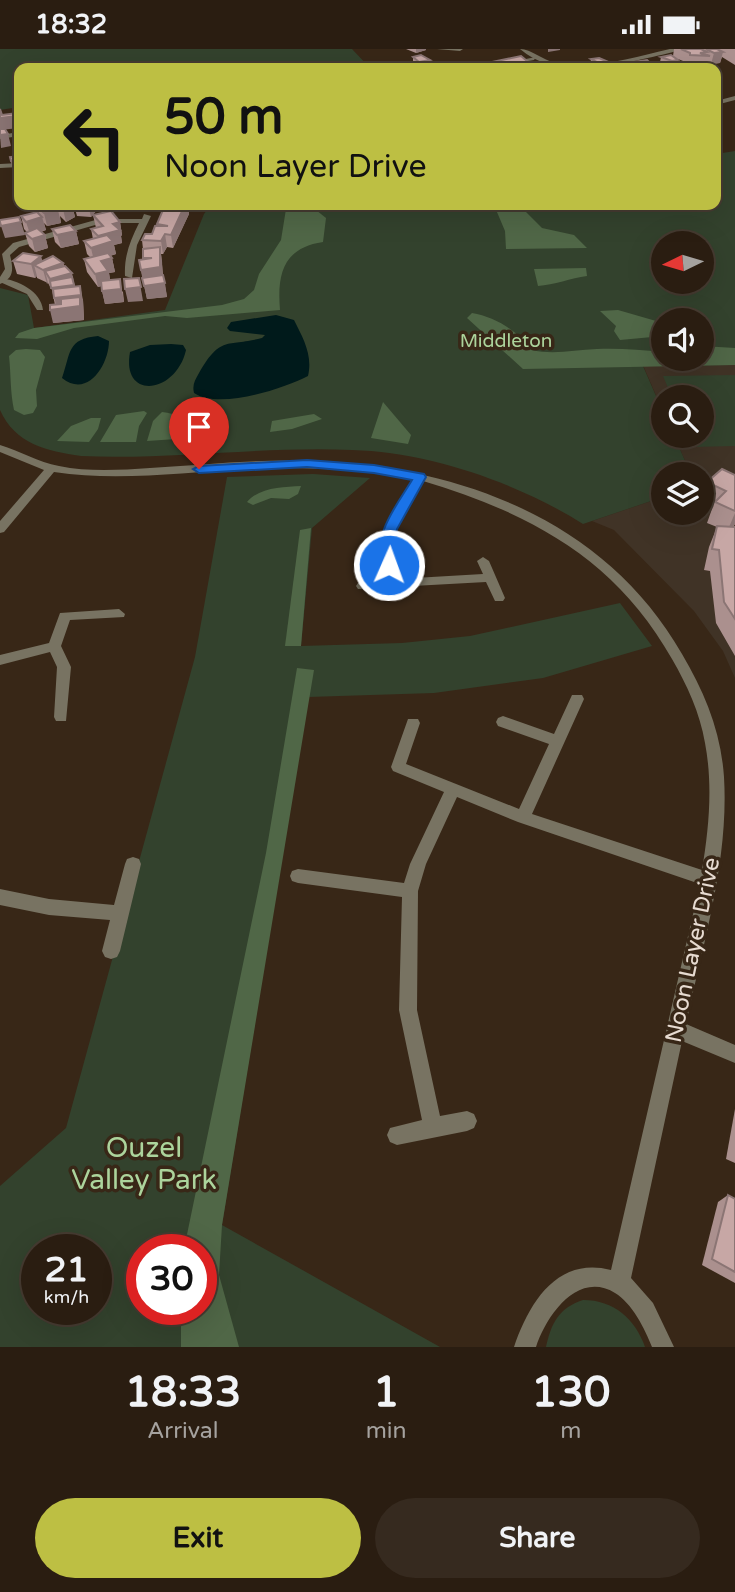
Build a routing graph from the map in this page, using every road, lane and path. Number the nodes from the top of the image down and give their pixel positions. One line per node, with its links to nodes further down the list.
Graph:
1 (440, 49): 2 (street)
2 (460, 49)
3 (523, 49): 5 (street)
4 (678, 49): 9 (street)
5 (536, 59): 6 (street); 7 (lane); 8 (street)
6 (513, 63)
7 (530, 63)
8 (552, 63)
9 (605, 63)
10 (128, 260): 11 (street); 12 (street); 13 (street)
11 (138, 260)
12 (129, 276)
13 (1, 281): 14 (lane)
14 (40, 308)
15 (0, 447): 16 (street, Noon Layer Drive)
16 (52, 468): 17 (street, Noon Layer Drive); 18 (street)
17 (420, 477): 21 (street); 36 (street, Noon Layer Drive)
18 (0, 529)
19 (483, 561): 20 (street)
20 (490, 578): 21 (street); 23 (street)
21 (391, 584): 22 (street)
22 (362, 586)
23 (499, 598)
24 (119, 614): 25 (street)
25 (54, 646): 26 (street); 28 (street)
26 (0, 660)
27 (577, 699): 31 (street)
28 (61, 717)
29 (503, 722): 31 (street)
30 (413, 723): 32 (street)
31 (556, 741): 33 (street)
32 (453, 789): 33 (street); 37 (street)
33 (523, 817): 36 (street)
34 (133, 864): 39 (street)
35 (298, 876): 37 (street)
36 (709, 880): 41 (street, Noon Layer Drive)
37 (410, 891): 44 (street)
38 (0, 897): 39 (street)
39 (120, 913): 40 (street)
40 (111, 951)
41 (677, 1030): 42 (street); 46 (street, Noon Layer Drive)
42 (735, 1054)
43 (467, 1121): 44 (street)
44 (433, 1127): 45 (street)
45 (397, 1135)
46 (619, 1282): 47 (street); 48 (street)
47 (525, 1347)
48 (663, 1347)

